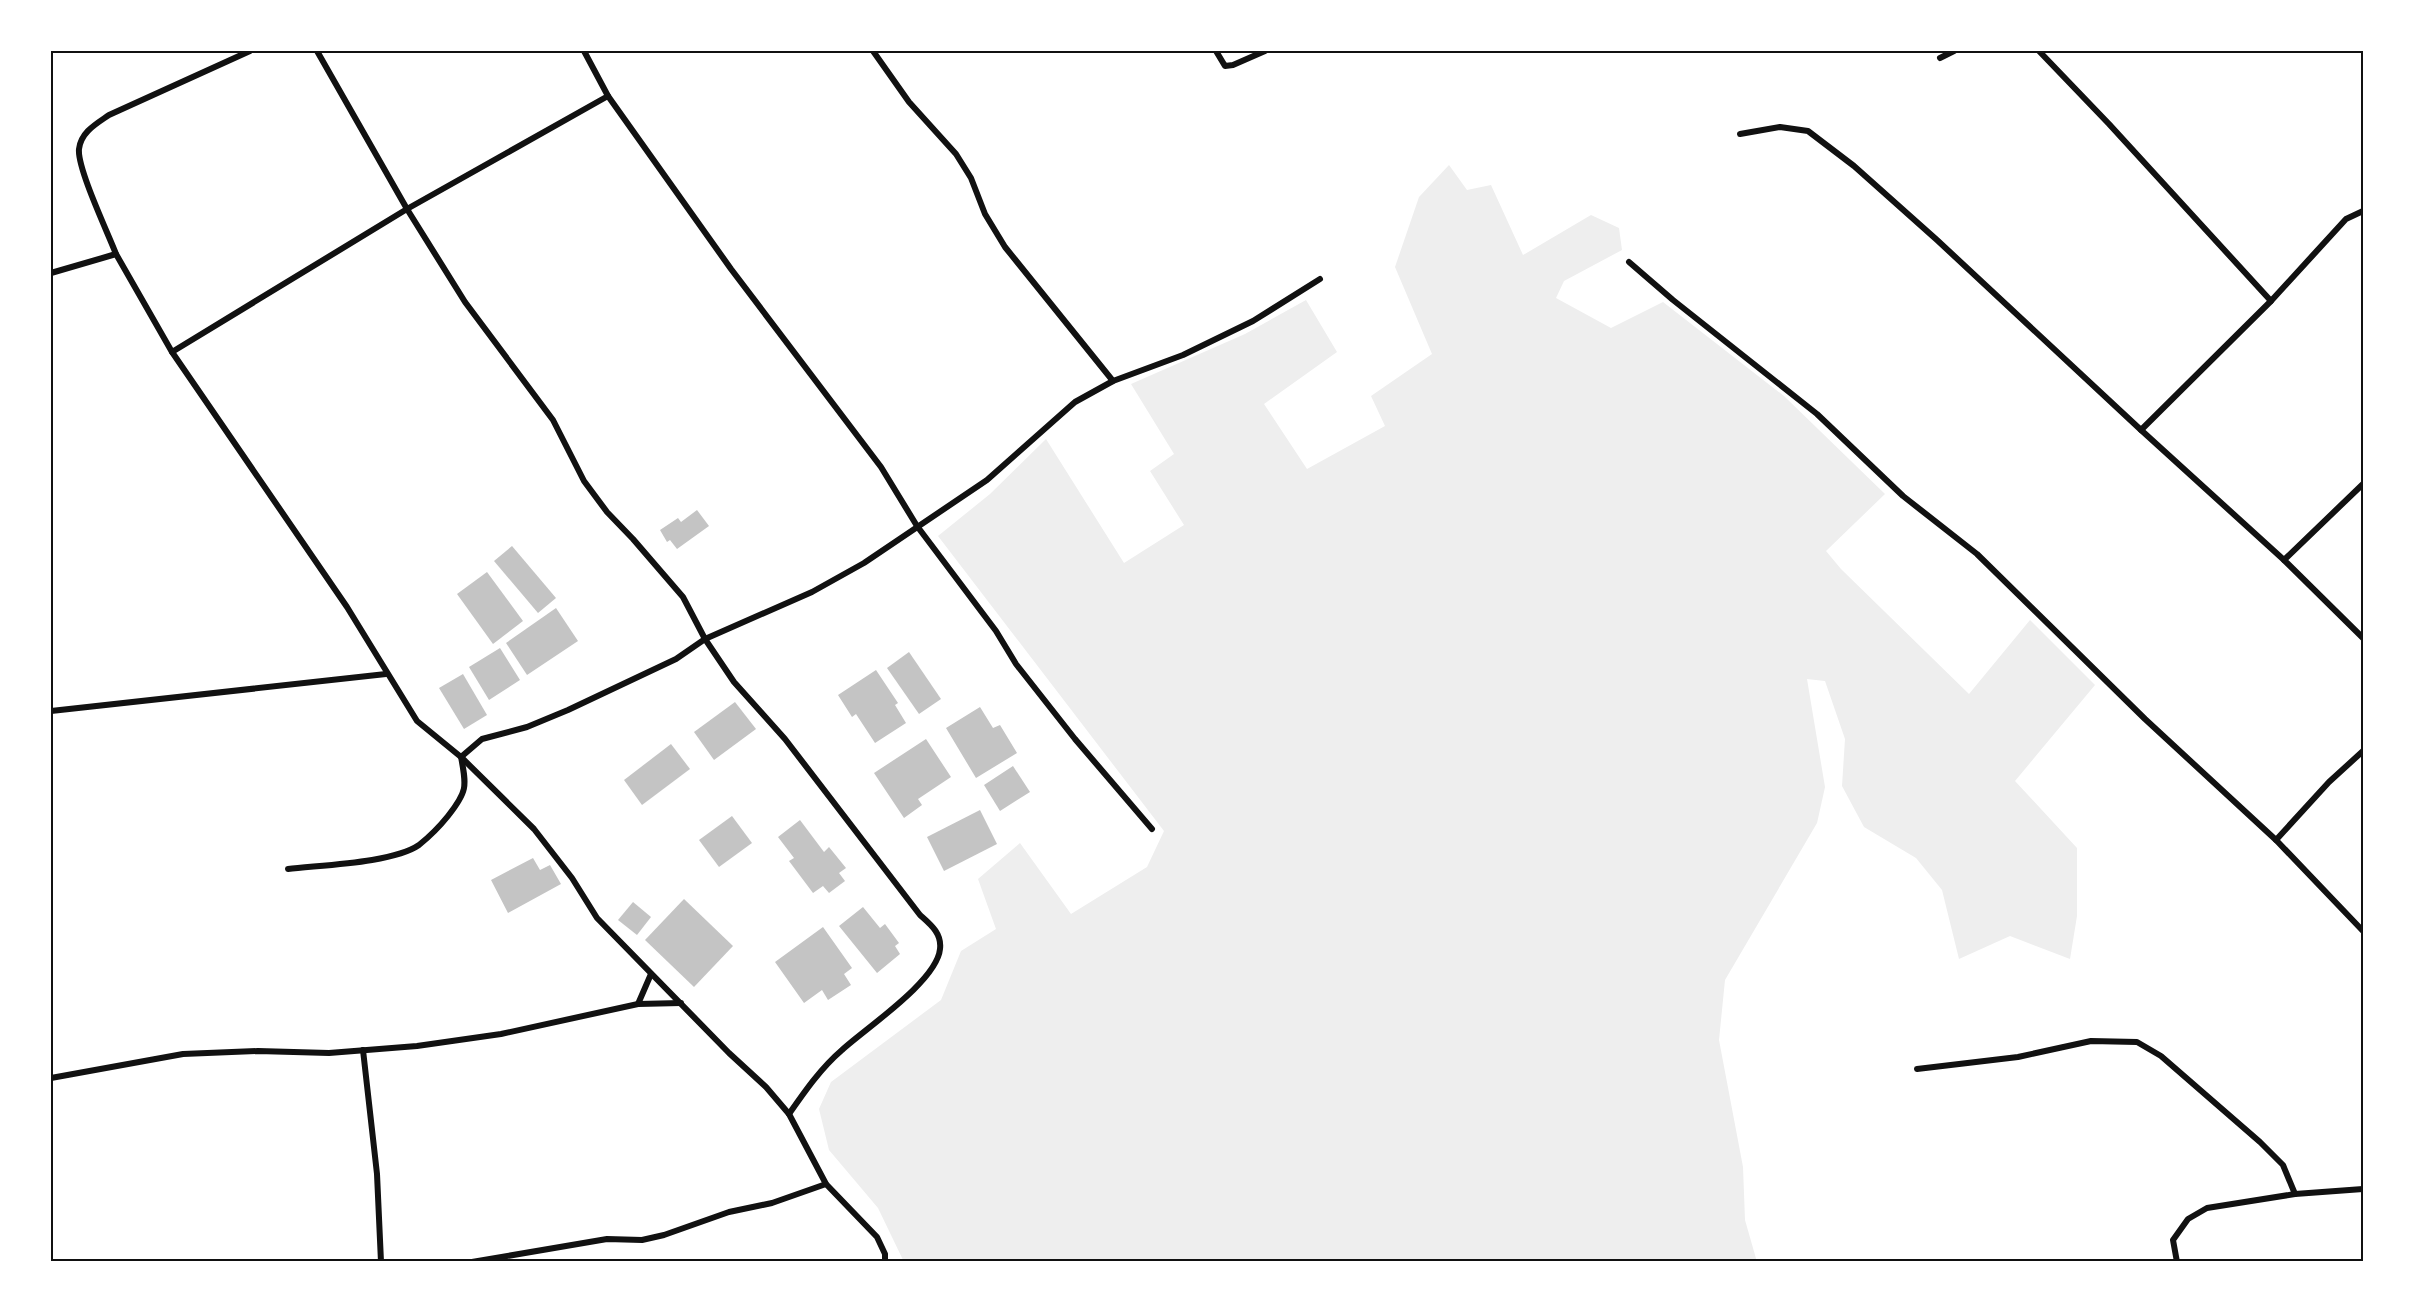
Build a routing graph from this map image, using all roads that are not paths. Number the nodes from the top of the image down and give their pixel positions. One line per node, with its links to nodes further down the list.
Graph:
1 (250, 51): 14 (street)
2 (317, 51): 12 (street)
3 (584, 51): 10 (street)
4 (873, 51): 20 (street)
5 (1216, 51): 6 (street)
6 (1265, 51)
7 (1954, 51): 9 (street)
8 (2039, 51): 18 (street)
9 (1940, 58)
10 (608, 96): 12 (street); 23 (street)
11 (1740, 134): 21 (street)
12 (407, 209): 19 (street); 26 (street)
13 (2363, 211): 18 (street)
14 (116, 254): 16 (street); 19 (street)
15 (1629, 262): 32 (street)
16 (51, 273)
17 (1320, 279): 20 (street)
18 (2271, 301): 21 (street)
19 (172, 352): 27 (street)
20 (1113, 381): 23 (street)
21 (2141, 430): 24 (street)
22 (2363, 484): 24 (street)
23 (917, 526): 26 (street); 31 (street)
24 (2284, 560): 25 (street)
25 (2363, 638)
26 (705, 639): 30 (street); 41 (street)
27 (386, 674): 28 (street); 30 (street)
28 (51, 711)
29 (2363, 751): 32 (street)
30 (461, 757): 33 (street); 35 (street)
31 (1152, 829)
32 (2276, 840): 34 (street)
33 (288, 869)
34 (2363, 931)
35 (651, 974): 36 (street); 37 (street)
36 (681, 1003): 37 (street); 41 (street)
37 (638, 1004): 38 (street)
38 (363, 1050): 40 (street); 45 (street)
39 (1917, 1069): 44 (street)
40 (51, 1078)
41 (789, 1114): 42 (street)
42 (826, 1184): 46 (street); 47 (street)
43 (2363, 1189): 44 (street)
44 (2295, 1194): 48 (street)
45 (381, 1262)
46 (472, 1262)
47 (885, 1262)
48 (2177, 1262)

